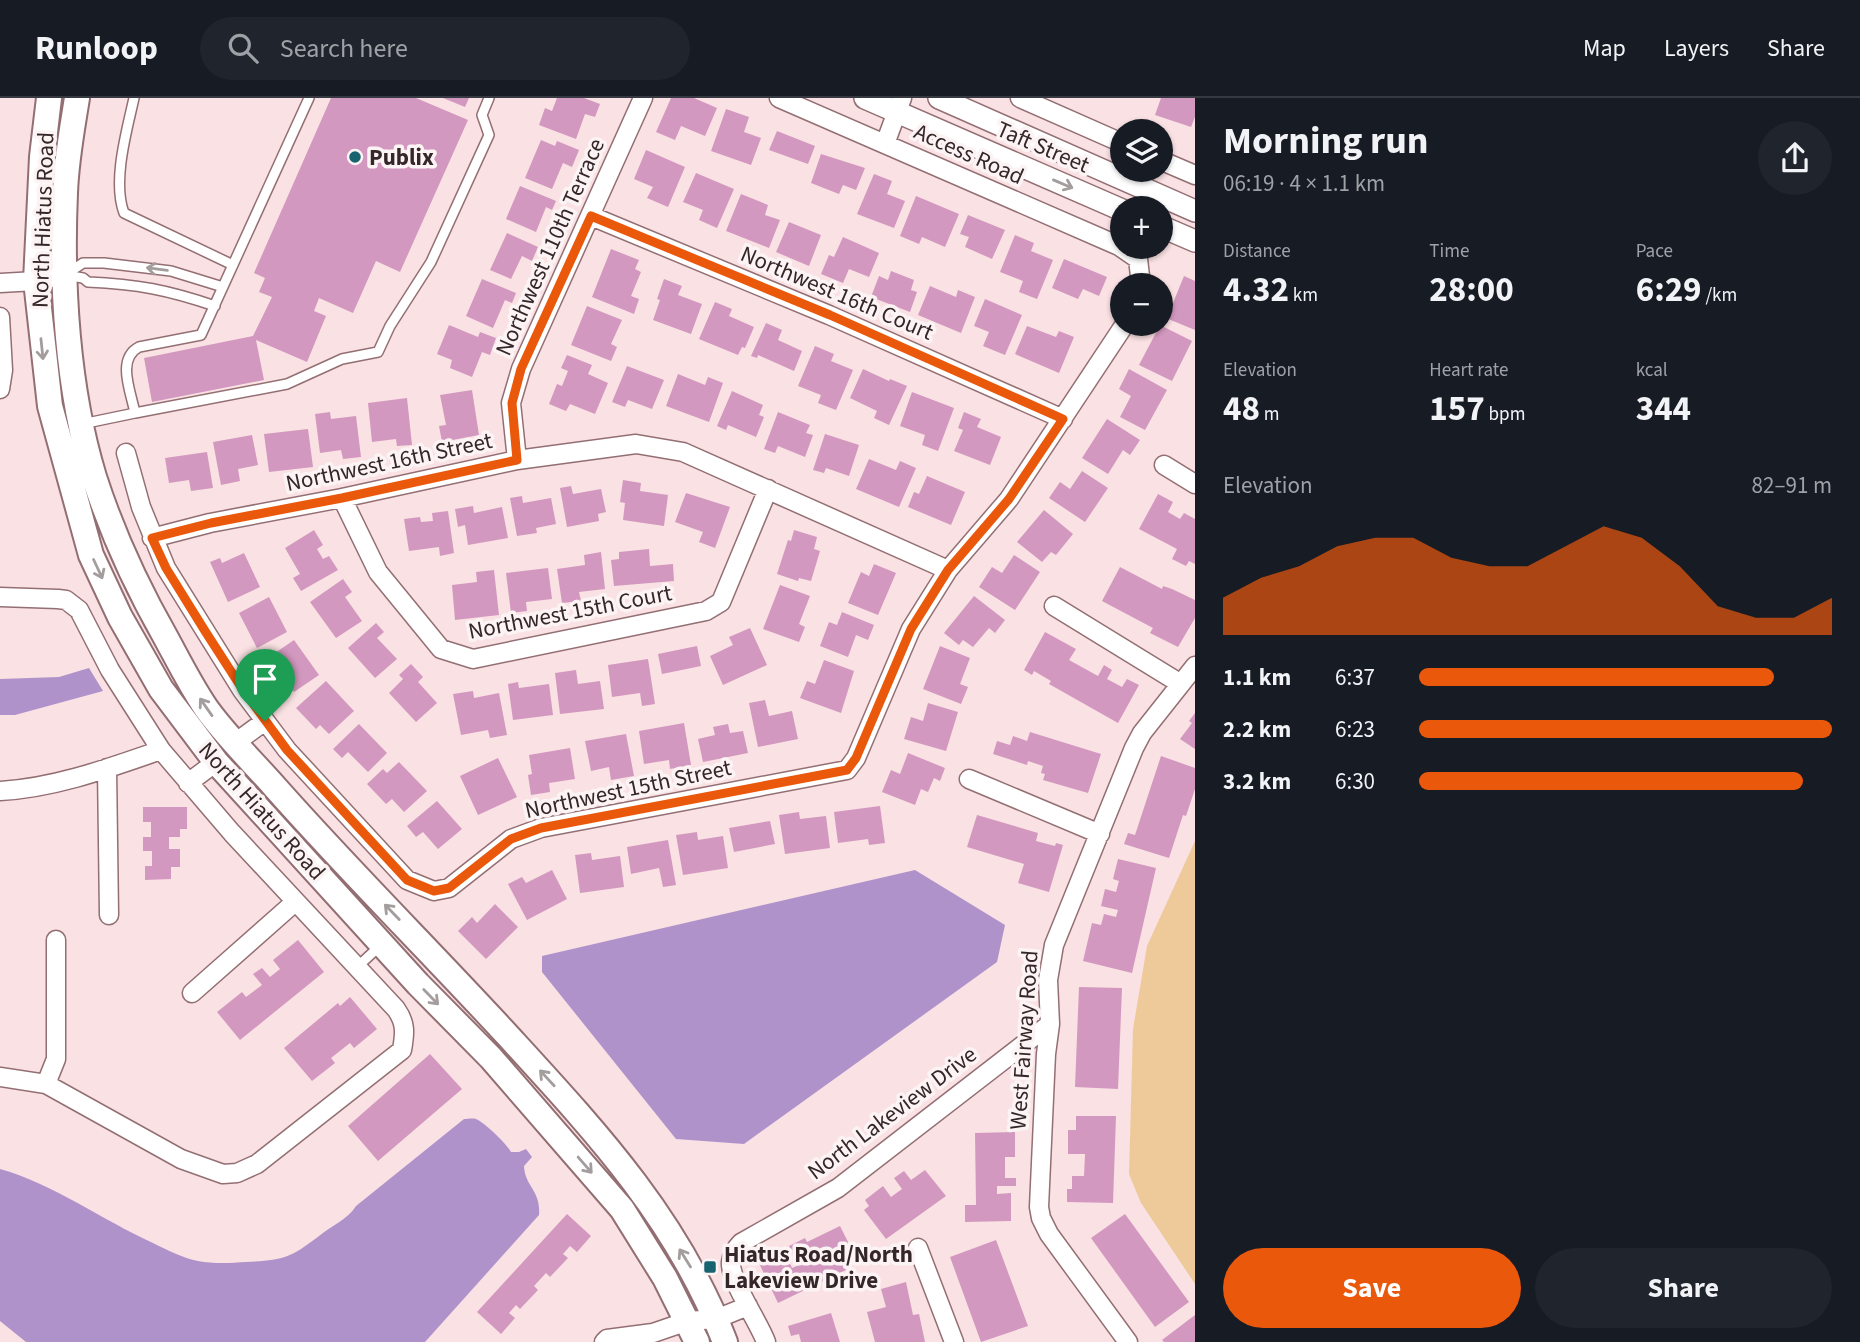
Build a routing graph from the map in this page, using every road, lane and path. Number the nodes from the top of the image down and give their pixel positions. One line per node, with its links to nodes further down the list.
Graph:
1 (49, 98): 24 (main road, North Hiatus Road)
2 (76, 98): 23 (main road, North Hiatus Road)
3 (134, 98): 21 (lane)
4 (309, 98): 21 (lane)
5 (489, 98): 31 (lane)
6 (643, 98): 18 (street, Northwest 110th Terrace)
7 (779, 98): 13 (street, Access Road)
8 (865, 98): 11 (street, Taft Street)
9 (939, 98): 17 (street, Taft Street)
10 (1020, 98): 12 (street, Taft Street)
11 (899, 105): 13 (street); 16 (street, Taft Street, one-way to 16)
12 (1110, 138)
13 (885, 144): 22 (street, Access Road)
14 (1173, 166): 15 (street)
15 (1195, 175)
16 (1110, 203)
17 (1195, 211)
18 (591, 216): 32 (street, Northwest 16th Court); 35 (street, Northwest 110th Terrace)
19 (1173, 232): 20 (street)
20 (1195, 241)
21 (233, 265): 26 (lane)
22 (1140, 273)
23 (65, 275): 24 (street); 26 (lane, one-way to 23); 27 (lane); 33 (main road, North Hiatus Road)
24 (36, 281): 25 (street); 49 (main road, North Hiatus Road, one-way to 49)
25 (0, 283)
26 (223, 287): 27 (lane)
27 (215, 306): 31 (lane)
28 (0, 317): 30 (street)
29 (1117, 336): 32 (street)
30 (0, 388)
31 (135, 413): 33 (lane)
32 (1063, 419): 41 (street)
33 (82, 424): 47 (main road, North Hiatus Road, one-way to 33)
34 (126, 453): 40 (street)
35 (517, 460): 38 (street, Northwest 16th Street); 39 (street, Northwest 16th Street)
36 (1164, 465): 37 (street)
37 (1195, 484)
38 (768, 489): 39 (street, Northwest 15th Court); 41 (street, Northwest 16th Street)
39 (342, 498): 40 (street, Northwest 16th Street)
40 (152, 538): 46 (street)
41 (948, 570): 46 (street, Northwest 15th Street)
42 (0, 597): 48 (street)
43 (1054, 606): 45 (street)
44 (1195, 666): 45 (street, West Fairway Road)
45 (1181, 684): 54 (street, West Fairway Road)
46 (265, 721): 47 (street)
47 (235, 743): 49 (main road); 66 (main road, North Hiatus Road, one-way to 47)
48 (161, 750): 50 (street); 52 (street)
49 (216, 762): 52 (street); 58 (main road, North Hiatus Road)
50 (107, 768): 53 (street); 56 (street)
51 (969, 779): 54 (street)
52 (188, 783): 55 (street)
53 (0, 791)
54 (1100, 834): 61 (street, West Fairway Road)
55 (295, 902): 59 (street); 60 (street)
56 (108, 915)
57 (56, 940): 63 (street)
58 (382, 944): 59 (lane); 67 (main road, North Hiatus Road, one-way to 67)
59 (356, 967): 63 (street)
60 (192, 993)
61 (1050, 1024): 65 (street, North Lakeview Drive); 72 (street, West Fairway Road)
62 (0, 1077): 63 (street)
63 (46, 1084)
64 (918, 1248): 71 (street)
65 (748, 1306): 66 (street); 70 (street)
66 (716, 1319): 67 (street); 69 (main road, North Hiatus Road)
67 (694, 1337): 68 (street)
68 (604, 1342)
69 (725, 1342)
70 (766, 1342)
71 (954, 1342)
72 (1128, 1342)

